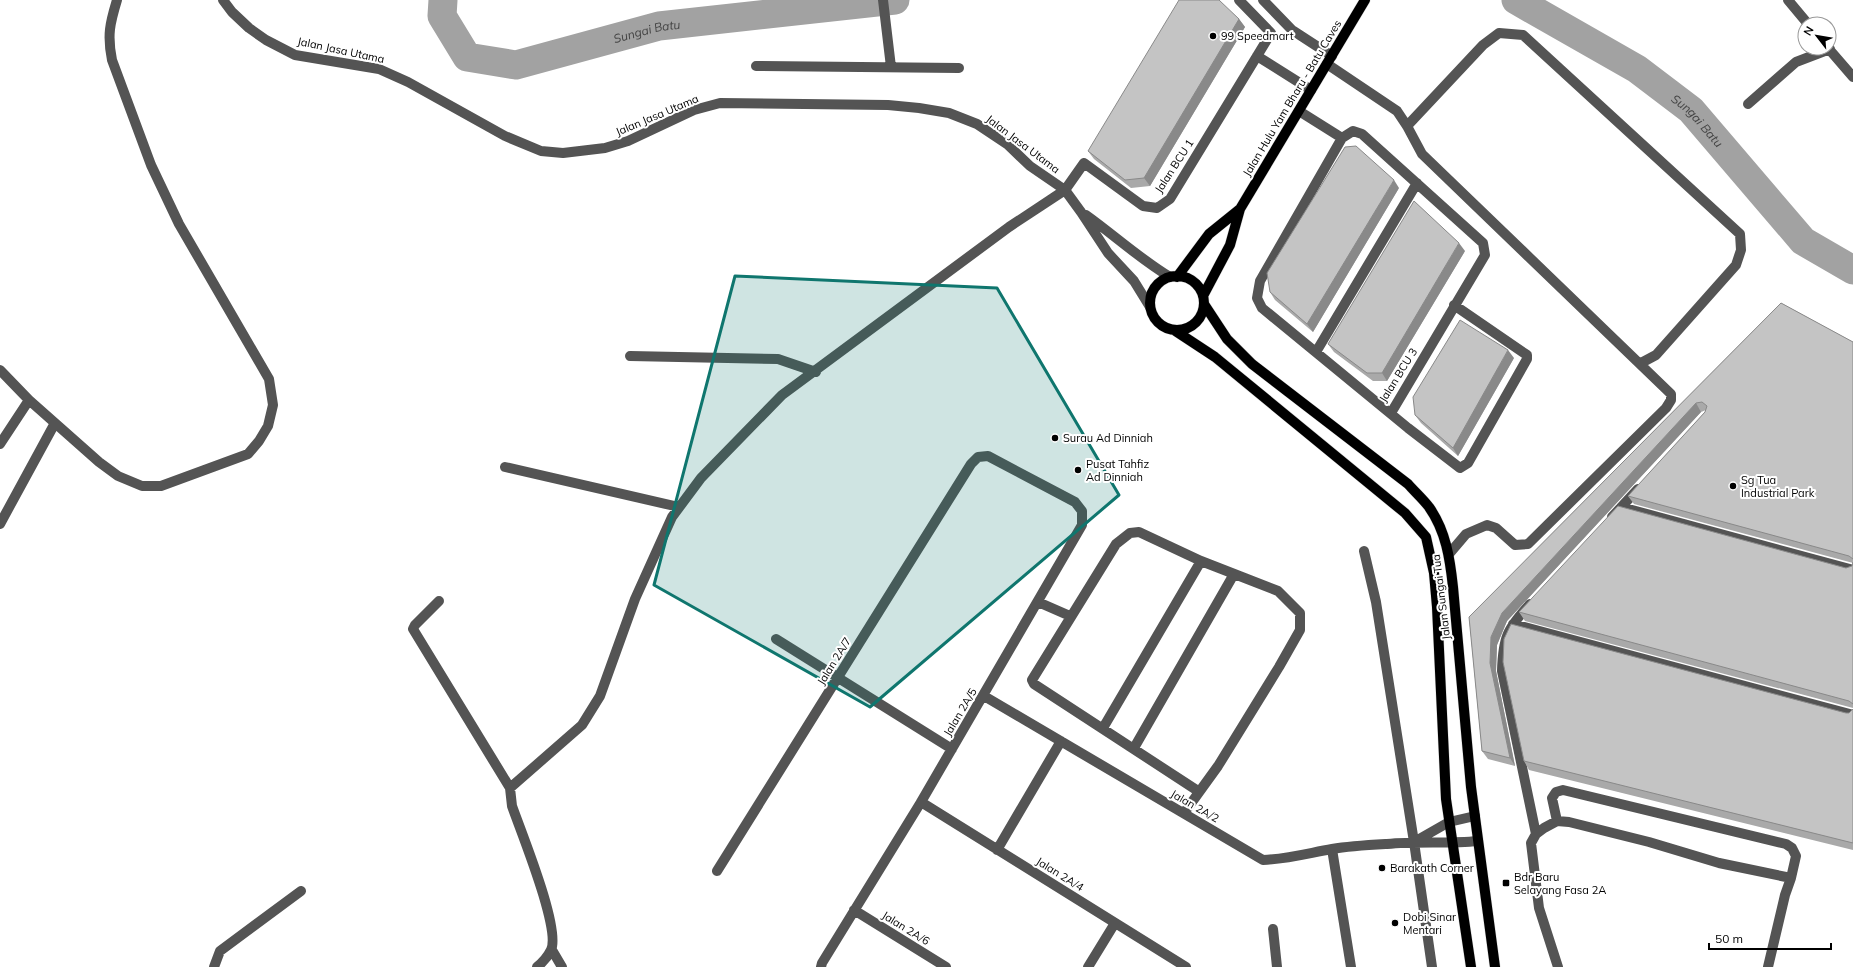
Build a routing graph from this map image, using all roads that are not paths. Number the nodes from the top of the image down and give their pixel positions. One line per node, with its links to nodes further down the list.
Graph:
1 (118, 0): 38 (street)
2 (223, 0): 23 (street, Jalan Jasa Utama)
3 (883, 0): 14 (street)
4 (1239, 0): 9 (street, Jalan BCU 1)
5 (1263, 0): 12 (street)
6 (1365, 0): 12 (main road, Jalan Hulu Yam Bharu - Batu Caves)
7 (1788, 0): 8 (street)
8 (1801, 16)
9 (1257, 56): 17 (street); 23 (street, Jalan BCU 1)
10 (1811, 56): 18 (street)
11 (1835, 56): 16 (street)
12 (1329, 60): 17 (main road, Jalan Hulu Yam Bharu - Batu Caves); 20 (street)
13 (756, 66): 14 (street)
14 (892, 67): 15 (street)
15 (959, 68)
16 (1853, 77)
17 (1311, 90): 19 (main road, Jalan Hulu Yam Bharu - Batu Caves)
18 (1748, 104)
19 (1298, 111): 21 (street); 24 (main road, Jalan Hulu Yam Bharu - Batu Caves)
20 (1407, 126): 33 (street); 33 (street)
21 (1342, 138): 22 (street, Jalan BCU 3); 31 (street, Jalan BCU 3)
22 (1417, 183): 28 (street, Jalan BCU 3); 31 (street)
23 (1065, 190): 25 (street, Jalan Jasa Utama); 35 (street, Jalan BCU 1)
24 (1240, 209): 26 (main road, Jalan Hulu Yam Bharu - Batu Caves); 27 (main road, Jalan Hulu Yam Bharu - Batu Caves)
25 (1081, 212): 26 (street, Jalan Jasa Utama); 29 (street, Jalan Jasa Utama)
26 (1174, 277): 27 (main road); 29 (main road)
27 (1203, 300): 30 (main road); 48 (main road, Jalan Sungai Tua)
28 (1454, 305): 37 (street, Jalan BCU 3); 37 (street)
29 (1150, 307): 30 (main road)
30 (1174, 330): 71 (main road, Jalan Sungai Tua)
31 (1316, 352): 37 (street, Jalan BCU 3)
32 (630, 356): 35 (street)
33 (1641, 363): 48 (street)
34 (0, 370): 36 (street)
35 (816, 372): 42 (street, Jalan BCU 1)
36 (29, 400): 38 (street); 39 (street)
37 (1392, 413)
38 (55, 423): 44 (street)
39 (0, 444)
40 (504, 467): 42 (street)
41 (1642, 484): 43 (street)
42 (679, 507): 65 (street, Jalan BCU 1)
43 (1621, 507): 45 (street); 50 (street)
44 (0, 524)
45 (1605, 524)
46 (1082, 525): 54 (street, Jalan 2A/5); 58 (street, Jalan 2A/7)
47 (1364, 551): 74 (street)
48 (1449, 554): 69 (main road, Jalan Sungai Tua)
49 (1201, 561): 51 (street); 55 (street); 61 (street)
50 (1853, 570)
51 (1234, 574): 63 (street); 66 (street)
52 (1540, 594): 56 (street)
53 (439, 601): 65 (street)
54 (1038, 602): 55 (street); 59 (street, Jalan 2A/5)
55 (1070, 616): 61 (street)
56 (1513, 624): 60 (street); 72 (street)
57 (776, 639): 58 (street)
58 (838, 678): 64 (street); 78 (street, Jalan 2A/7)
59 (984, 696): 62 (street, Jalan 2A/2); 64 (street, Jalan 2A/5)
60 (1853, 715)
61 (1103, 728): 63 (street)
62 (1061, 741): 68 (street, Jalan 2A/2); 77 (street)
63 (1134, 748): 66 (street)
64 (952, 749): 67 (street, Jalan 2A/5)
65 (510, 788): 84 (street)
66 (1198, 791): 68 (street)
67 (921, 802): 77 (street, Jalan 2A/4); 81 (street, Jalan 2A/5)
68 (1184, 813): 76 (street, Jalan 2A/2)
69 (1475, 816): 71 (street, Jalan 2A/2); 73 (main road, Jalan Sungai Tua)
70 (1556, 821): 72 (street); 79 (street); 79 (street)
71 (1449, 822): 74 (street, Jalan 2A/2); 75 (main road, Jalan Sungai Tua)
72 (1536, 834): 97 (street)
73 (1478, 841): 75 (street, Jalan 2A/2); 96 (main road, Jalan Sungai Tua)
74 (1414, 842): 75 (street, Jalan 2A/2); 76 (street, Jalan 2A/2); 94 (street)
75 (1452, 843): 95 (main road, Jalan Sungai Tua)
76 (1332, 849): 93 (street)
77 (997, 850): 82 (street, Jalan 2A/4)
78 (717, 871)
79 (1791, 878): 98 (street)
80 (300, 891): 85 (street)
81 (854, 910): 88 (street, Jalan 2A/5); 89 (street, Jalan 2A/6)
82 (1115, 922): 90 (street); 91 (street, Jalan 2A/4)
83 (1273, 929): 92 (street)
84 (552, 950): 86 (street); 87 (street)
85 (214, 967)
86 (537, 967)
87 (562, 967)
88 (821, 967)
89 (946, 967)
90 (1088, 967)
91 (1186, 967)
92 (1277, 967)
93 (1351, 967)
94 (1432, 967)
95 (1471, 967)
96 (1495, 967)
97 (1558, 967)
98 (1768, 967)

